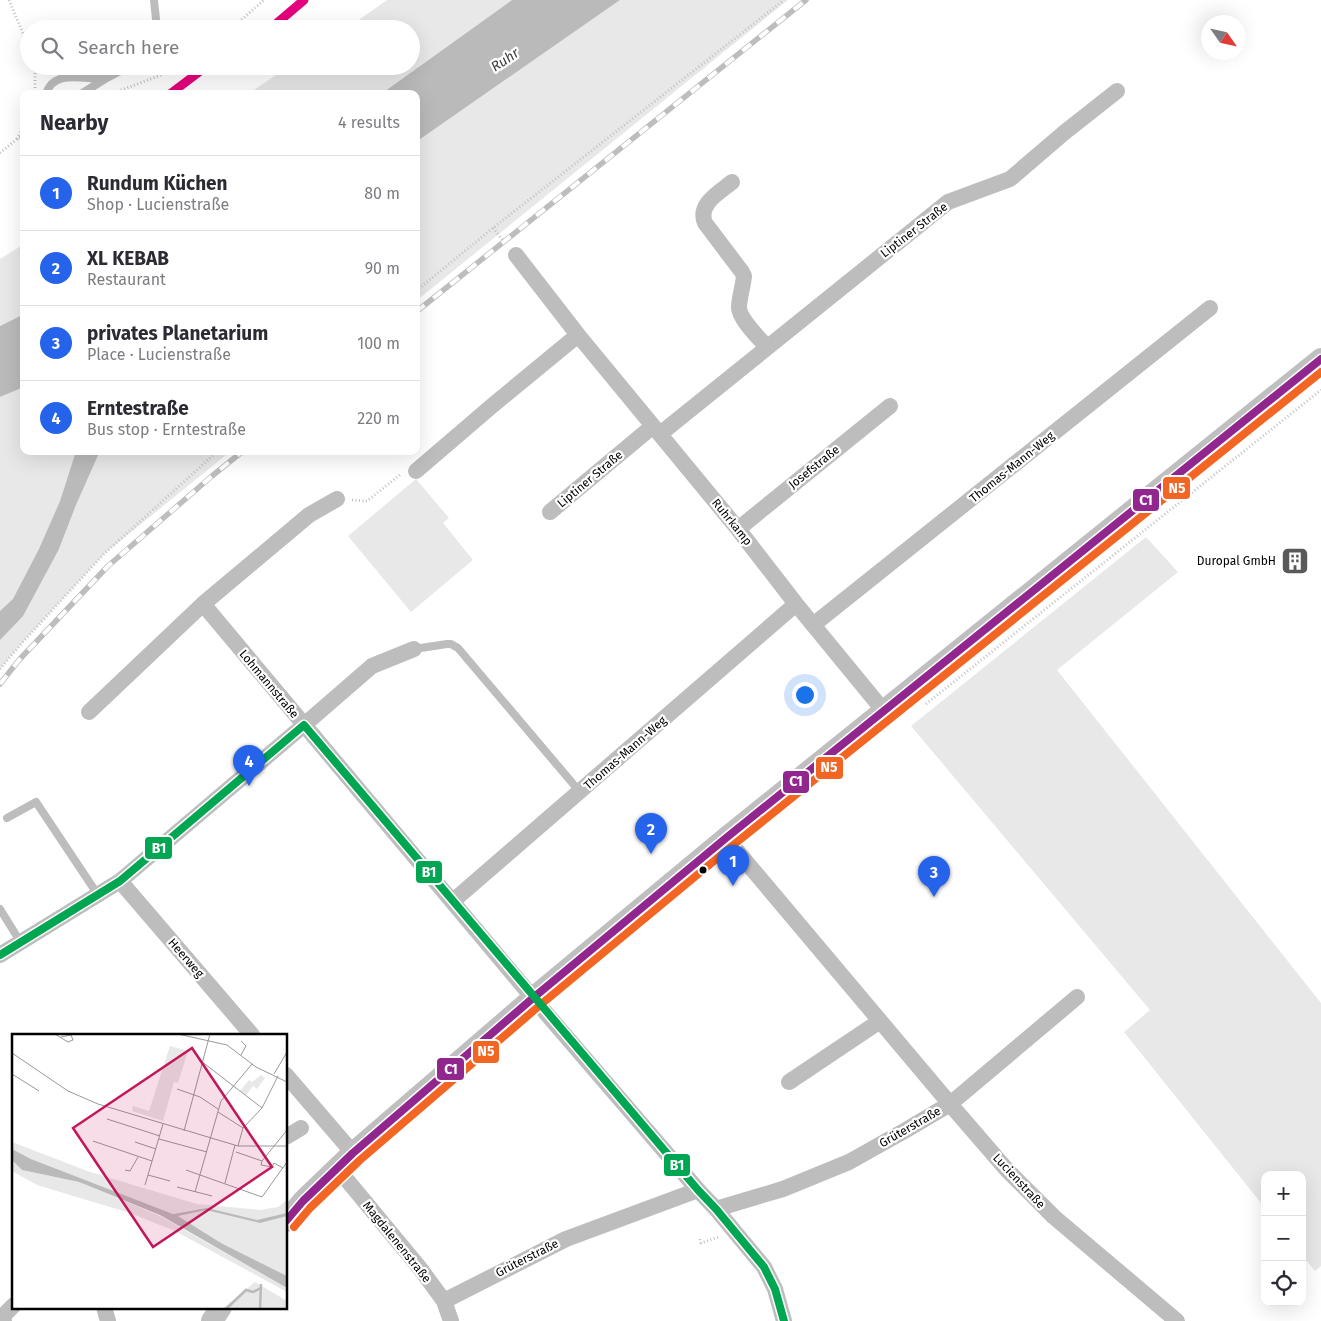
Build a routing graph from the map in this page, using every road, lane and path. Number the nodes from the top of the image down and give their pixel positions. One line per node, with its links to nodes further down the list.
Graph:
1 (9, 0): 7 (path)
2 (154, 0): 5 (lane)
3 (264, 0): 6 (path)
4 (784, 0): 23 (path)
5 (156, 20)
6 (241, 20)
7 (20, 26)
8 (35, 75): 12 (path)
9 (113, 75): 11 (lane)
10 (161, 75): 15 (path)
11 (105, 79): 13 (lane); 14 (lane)
12 (34, 90)
13 (47, 90)
14 (88, 90)
15 (122, 90)
16 (1117, 91): 26 (street, Liptiner Straße)
17 (20, 133): 19 (path)
18 (20, 138): 19 (path)
19 (17, 139): 20 (path)
20 (0, 153)
21 (732, 182): 26 (street)
22 (516, 256): 25 (street, Ruhrkamp)
23 (420, 288)
24 (1210, 308): 38 (street, Thomas-Mann-Weg)
25 (578, 335): 30 (street, Ruhrkamp); 32 (street)
26 (767, 348): 30 (street, Liptiner Straße)
27 (1321, 359): 42 (street)
28 (1321, 390): 41 (path)
29 (890, 406): 35 (street, Josefstraße)
30 (656, 430): 34 (street, Liptiner Straße); 35 (street, Ruhrkamp)
31 (214, 455): 40 (path)
32 (416, 470): 33 (path)
33 (337, 499): 36 (street)
34 (550, 512)
35 (738, 529): 37 (street, Ruhrkamp)
36 (203, 604): 43 (street); 44 (street, Lohmannstraße)
37 (796, 604): 38 (street, Ruhrkamp); 45 (street, Thomas-Mann-Weg)
38 (813, 625): 42 (street, Ruhrkamp)
39 (414, 649): 44 (street); 45 (lane)
40 (0, 670)
41 (919, 706)
42 (883, 710): 47 (street)
43 (89, 712)
44 (304, 726): 48 (street); 50 (street, Lohmannstraße)
45 (580, 792): 50 (street, Thomas-Mann-Weg)
46 (7, 818): 49 (lane)
47 (726, 838): 55 (street); 56 (street, Lucienstraße)
48 (120, 881): 49 (street); 57 (street, Heerweg)
49 (98, 895): 52 (street)
50 (453, 901): 55 (street, Lohmannstraße)
51 (0, 909): 52 (lane)
52 (21, 943): 53 (street)
53 (0, 955)
54 (1077, 997): 60 (street, Grüterstraße)
55 (534, 998): 63 (street); 64 (street, Lohmannstraße)
56 (880, 1021): 59 (street); 60 (street, Lucienstraße)
57 (251, 1034)
58 (288, 1078): 63 (street)
59 (789, 1082)
60 (950, 1104): 65 (street, Grüterstraße); 71 (street, Lucienstraße)
61 (300, 1128): 62 (street)
62 (288, 1136)
63 (345, 1160): 66 (street); 67 (street, Magdalenenstraße)
64 (698, 1190): 65 (street, Lohmannstraße); 67 (street, Grüterstraße)
65 (716, 1209): 76 (street, Lohmannstraße)
66 (288, 1218)
67 (444, 1301): 75 (street, Magdalenenstraße)
68 (12, 1307): 72 (street)
69 (104, 1308): 73 (street)
70 (220, 1308): 74 (street)
71 (1174, 1320)
72 (4, 1321)
73 (108, 1321)
74 (212, 1321)
75 (451, 1321)
76 (784, 1321)

